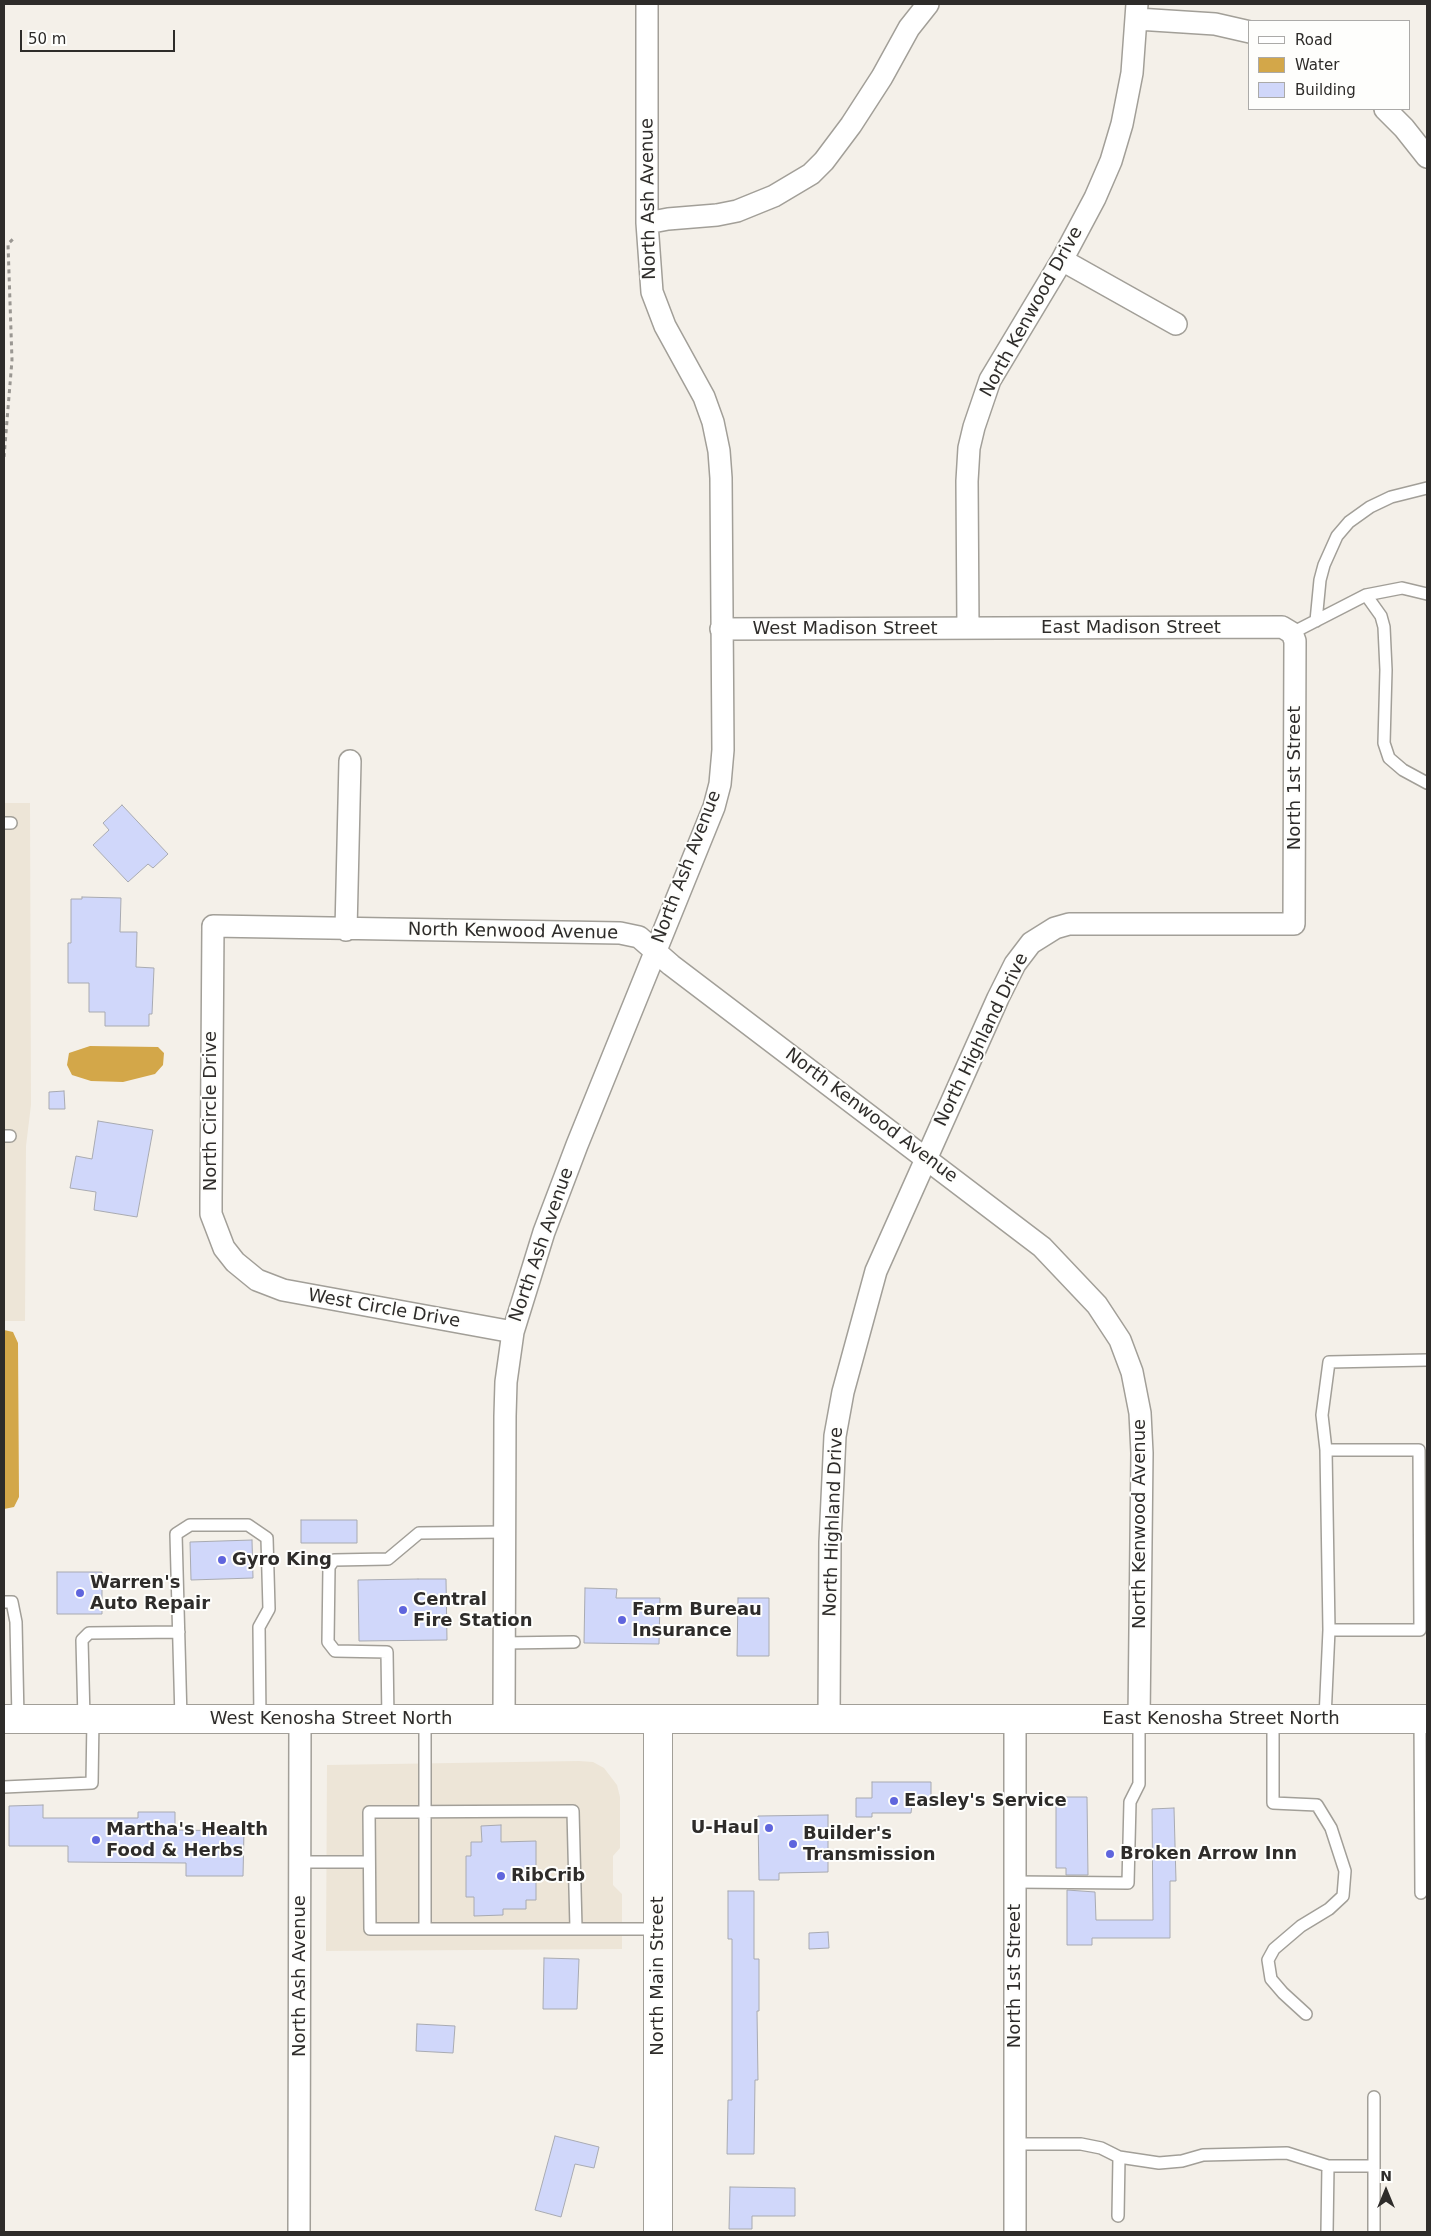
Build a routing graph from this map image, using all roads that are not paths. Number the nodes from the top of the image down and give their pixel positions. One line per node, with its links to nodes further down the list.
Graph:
1 (647, 4): 7 (street, North Ash Avenue)
2 (928, 4): 7 (street)
3 (1137, 11): 4 (street); 8 (street, North Kenwood Drive)
4 (1248, 32)
5 (1386, 110): 6 (street)
6 (1427, 158)
7 (647, 223): 15 (street, North Ash Avenue)
8 (1062, 260): 9 (street); 14 (street, North Kenwood Drive)
9 (1176, 324)
10 (1427, 488): 13 (lane)
11 (1427, 594): 12 (lane)
12 (1366, 595): 13 (lane); 18 (lane)
13 (1316, 621): 16 (lane)
14 (968, 628): 15 (street, West Madison Street); 16 (street, East Madison Street)
15 (721, 629): 22 (street, North Ash Avenue)
16 (1292, 633): 19 (street, North 1st Street)
17 (350, 762): 21 (street)
18 (1427, 783)
19 (1294, 924): 23 (street, North Highland Drive)
20 (213, 926): 21 (street, North Kenwood Avenue); 24 (street, North Circle Drive)
21 (346, 930): 22 (street, North Kenwood Avenue)
22 (656, 950): 23 (street, North Kenwood Avenue); 25 (street, North Ash Avenue)
23 (926, 1157): 42 (street, North Highland Drive); 44 (street, North Kenwood Avenue)
24 (257, 1280): 25 (street, West Circle Drive)
25 (513, 1332): 28 (street, North Ash Avenue)
26 (1427, 1360): 27 (lane)
27 (1326, 1450): 30 (lane); 31 (lane)
28 (504, 1532): 34 (street, North Ash Avenue); 46 (lane)
29 (4, 1602): 37 (lane)
30 (1329, 1630): 31 (lane); 36 (lane)
31 (1424, 1630)
32 (179, 1632): 38 (lane); 39 (lane); 40 (lane)
33 (574, 1642): 34 (lane)
34 (504, 1643): 48 (street, North Ash Avenue)
35 (1273, 1718): 36 (main road, East Kenosha Street North); 44 (main road, East Kenosha Street North); 59 (lane)
36 (1325, 1718): 45 (main road, East Kenosha Street North)
37 (11, 1719): 38 (main road, West Kenosha Street North)
38 (88, 1719): 39 (main road, West Kenosha Street North); 50 (lane)
39 (181, 1719): 40 (main road, West Kenosha Street North)
40 (260, 1719): 41 (main road, West Kenosha Street North)
41 (300, 1719): 46 (main road, West Kenosha Street North); 52 (street, North Ash Avenue)
42 (829, 1719): 43 (main road, East Kenosha Street North); 49 (main road)
43 (1015, 1719): 44 (main road, East Kenosha Street North); 54 (street, North 1st Street)
44 (1139, 1719): 54 (lane)
45 (1423, 1719): 55 (lane)
46 (388, 1720): 47 (main road, West Kenosha Street North)
47 (425, 1720): 48 (main road, West Kenosha Street North); 51 (lane)
48 (504, 1720): 49 (main road, West Kenosha Street North)
49 (658, 1720): 58 (main road, North Main Street)
50 (4, 1787)
51 (424, 1812): 53 (lane); 56 (lane); 57 (lane)
52 (301, 1862): 53 (lane); 66 (street, North Ash Avenue)
53 (369, 1862): 57 (lane)
54 (1015, 1882): 61 (street, North 1st Street)
55 (1421, 1893)
56 (576, 1928): 57 (lane); 58 (lane)
57 (425, 1929)
58 (658, 1929): 67 (main road, North Main Street)
59 (1306, 2014)
60 (1374, 2096): 64 (lane)
61 (1015, 2144): 62 (lane); 68 (street, North 1st Street)
62 (1119, 2157): 63 (lane); 65 (lane)
63 (1328, 2166): 64 (lane); 69 (lane)
64 (1374, 2166): 70 (lane)
65 (1118, 2216)
66 (299, 2232)
67 (658, 2232)
68 (1015, 2232)
69 (1327, 2232)
70 (1374, 2232)

